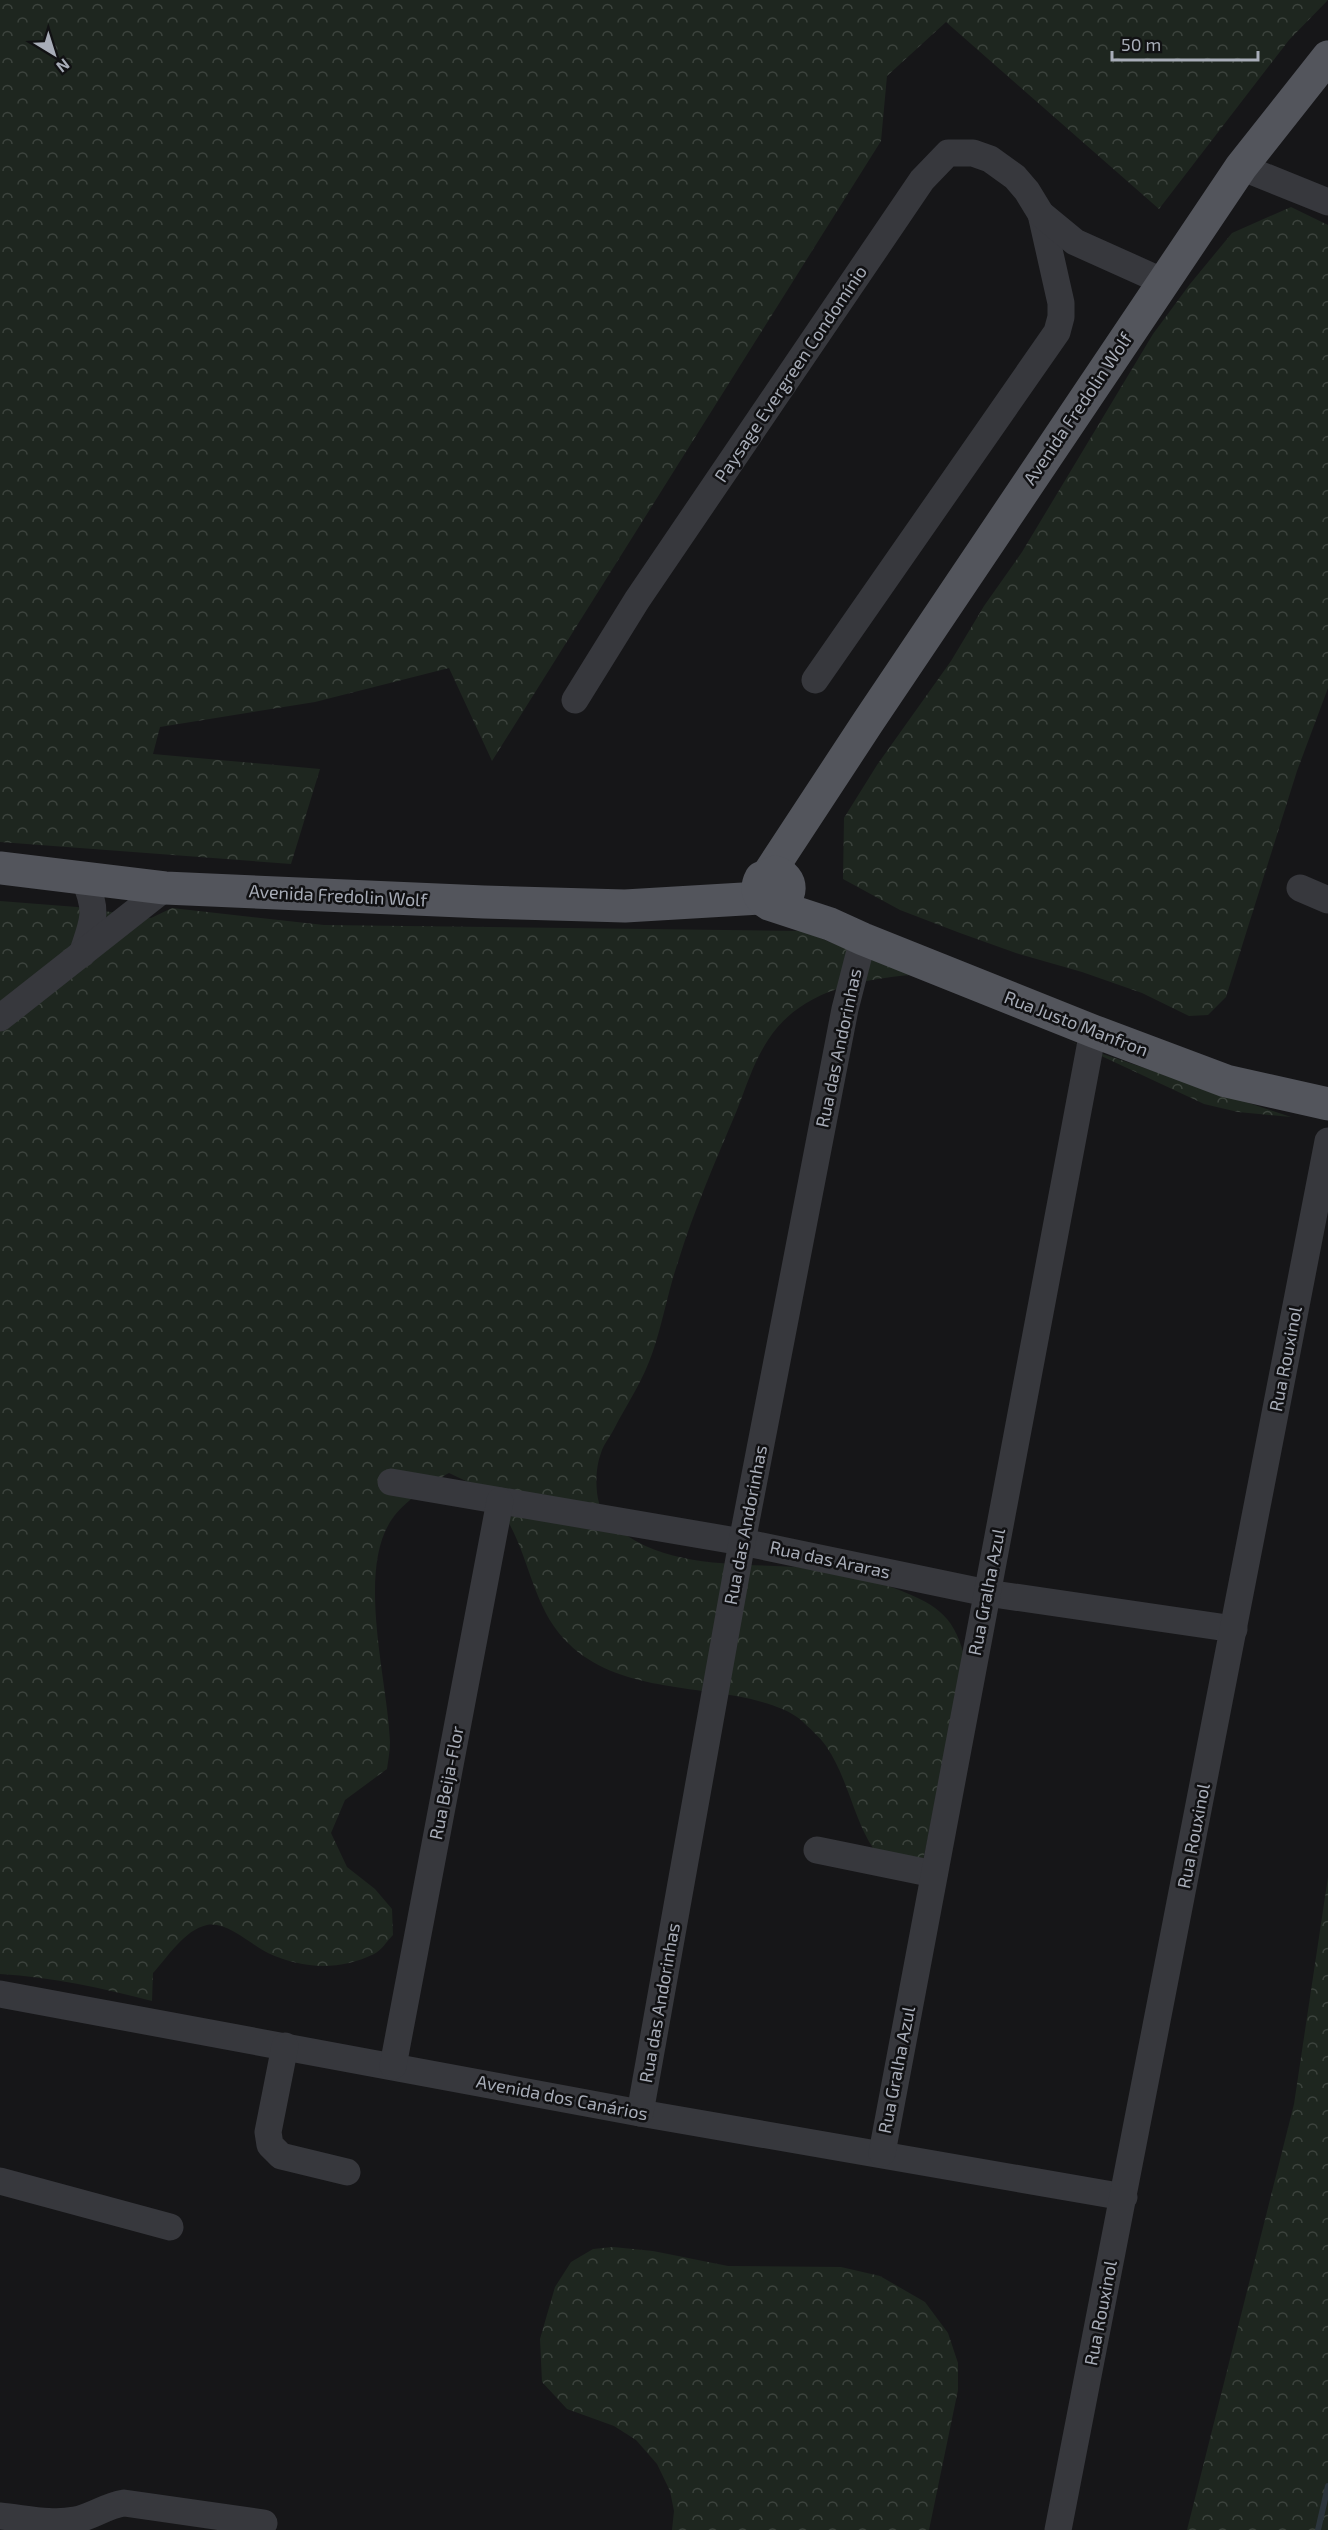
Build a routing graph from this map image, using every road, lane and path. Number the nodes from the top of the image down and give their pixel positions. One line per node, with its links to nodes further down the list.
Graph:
1 (1328, 57): 2 (main road, Avenida Fredolin Wolf)
2 (1241, 167): 3 (street); 5 (main road, Avenida Fredolin Wolf)
3 (1328, 202)
4 (1041, 214): 5 (street, Paysage Evergreen Condomínio); 6 (street, Paysage Evergreen Condomínio); 7 (street, Paysage Evergreen Condomínio)
5 (1164, 282): 10 (main road, Avenida Fredolin Wolf)
6 (814, 680)
7 (575, 700)
8 (0, 868): 9 (main road, Avenida Fredolin Wolf)
9 (84, 879): 11 (main road, Avenida Fredolin Wolf); 15 (street)
10 (774, 886): 11 (main road, Avenida Fredolin Wolf); 14 (main road, Rua Justo Manfron)
11 (165, 888): 15 (street)
12 (1300, 888): 13 (street)
13 (1328, 900)
14 (863, 939): 17 (main road, Rua Justo Manfron); 22 (street, Rua das Andorinhas)
15 (82, 954): 16 (street)
16 (0, 1018)
17 (1093, 1031): 18 (main road, Rua Justo Manfron); 23 (street, Rua Gralha Azul)
18 (1328, 1104)
19 (1328, 1141): 24 (street, Rua Rouxinol)
20 (391, 1482): 21 (street, Rua das Araras)
21 (500, 1501): 22 (street, Rua das Araras); 29 (street, Rua Beija-Flor)
22 (742, 1542): 23 (street, Rua das Araras); 30 (street, Rua das Andorinhas)
23 (987, 1593): 24 (street, Rua das Araras); 26 (street, Rua Gralha Azul)
24 (1234, 1629): 34 (street, Rua Rouxinol)
25 (817, 1850): 26 (street)
26 (934, 1874): 31 (street, Rua Gralha Azul)
27 (0, 1994): 28 (street, Avenida dos Canários)
28 (285, 2046): 29 (street, Avenida dos Canários); 32 (street)
29 (393, 2066): 30 (street, Avenida dos Canários)
30 (640, 2113): 31 (street, Avenida dos Canários)
31 (882, 2153): 34 (street, Avenida dos Canários)
32 (347, 2172)
33 (0, 2181): 35 (street)
34 (1124, 2198): 38 (street, Rua Rouxinol)
35 (170, 2227)
36 (0, 2516): 37 (street)
37 (264, 2523)
38 (1058, 2530)

